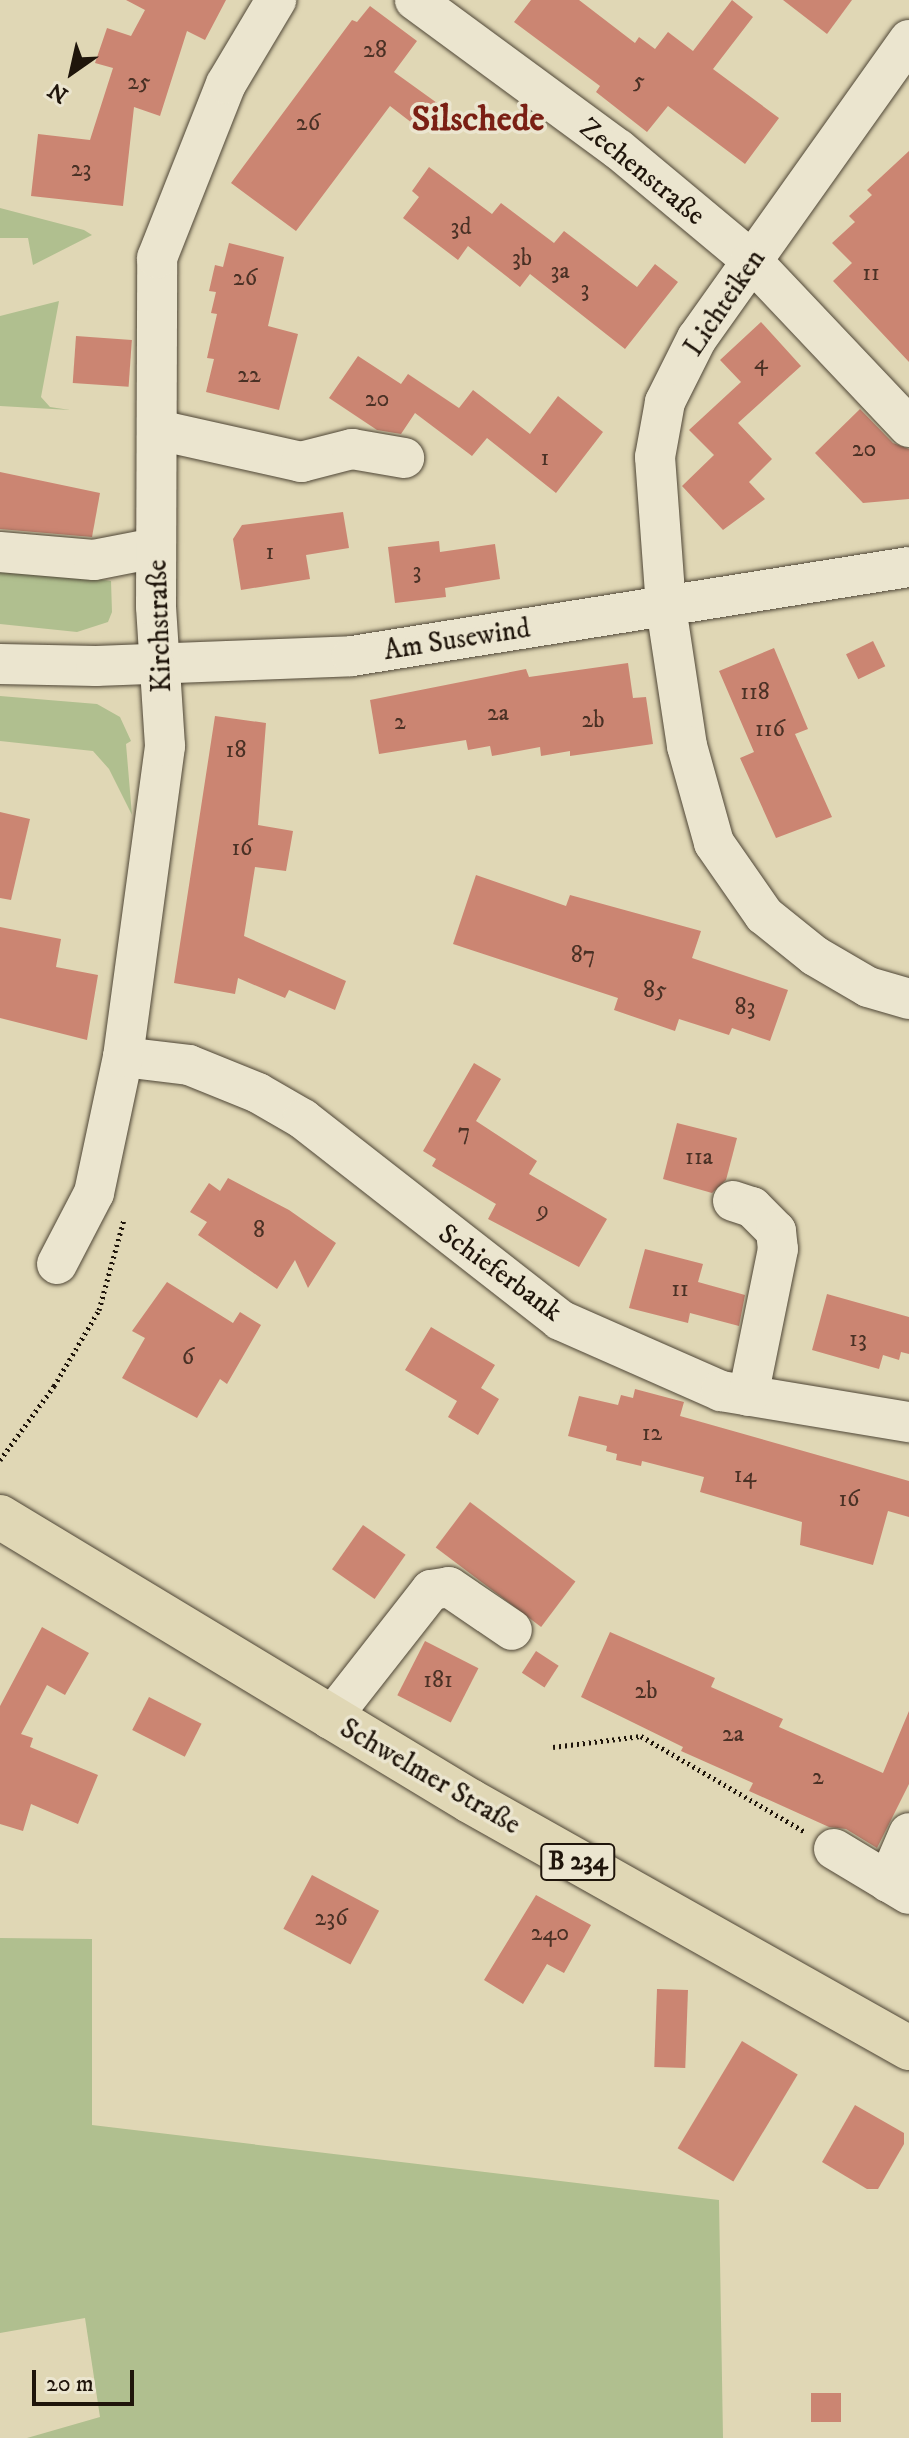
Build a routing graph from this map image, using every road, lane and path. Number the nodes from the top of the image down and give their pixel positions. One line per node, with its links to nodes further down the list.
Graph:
1 (276, 0): 7 (street, Kirchstraße)
2 (415, 0): 4 (street, Zechenstraße)
3 (909, 40): 4 (street, Lichteiken)
4 (758, 253): 5 (street, Zechenstraße); 6 (street); 12 (street, Lichteiken)
5 (909, 399)
6 (909, 427)
7 (158, 430): 8 (street); 9 (street, Kirchstraße)
8 (404, 458)
9 (156, 548): 10 (street); 13 (street, Kirchstraße)
10 (0, 552)
11 (909, 567): 12 (street, Am Susewind)
12 (666, 607): 13 (street, Am Susewind); 15 (street)
13 (161, 662): 14 (street, Am Susewind); 16 (street, Kirchstraße)
14 (0, 664)
15 (909, 999)
16 (123, 1057): 19 (street, Kirchstraße); 20 (street, Schieferbank)
17 (733, 1201): 20 (street)
18 (125, 1217): 22 (path)
19 (57, 1264)
20 (748, 1396): 21 (street, Schieferbank)
21 (909, 1422)
22 (0, 1460)
23 (0, 1517): 25 (main road, Schwelmer Straße / B 234)
24 (512, 1630): 25 (street)
25 (330, 1719): 30 (main road, Schwelmer Straße / B 234)
26 (553, 1747): 28 (path)
27 (909, 1833): 29 (street)
28 (834, 1849): 29 (street)
29 (899, 1888)
30 (909, 2048)

